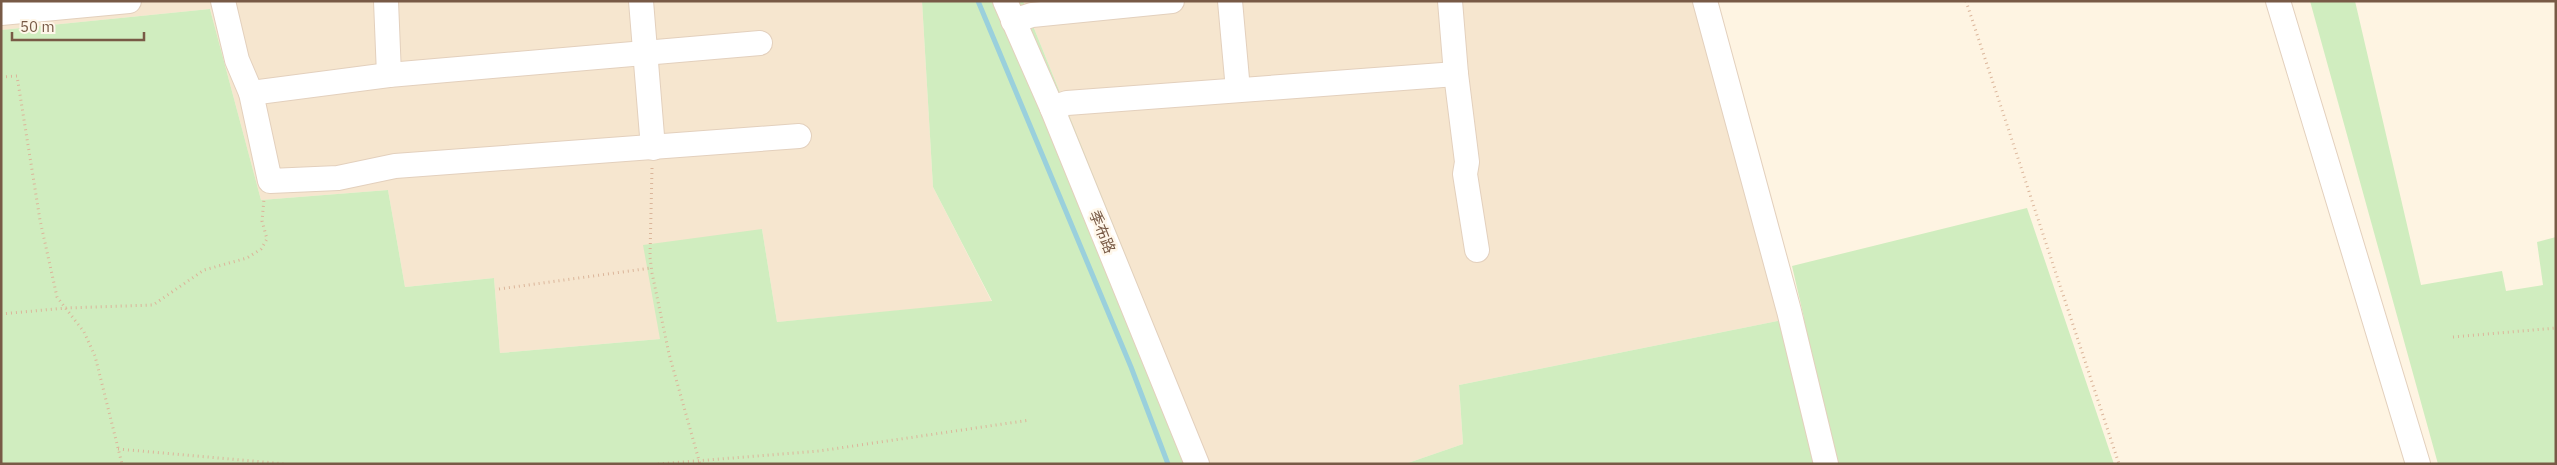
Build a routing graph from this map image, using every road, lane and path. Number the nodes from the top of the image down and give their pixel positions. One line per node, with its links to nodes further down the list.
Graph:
1 (129, 1): 12 (street)
2 (224, 1): 19 (street)
3 (386, 1): 16 (street)
4 (641, 1): 14 (street)
5 (1172, 1): 11 (street)
6 (1230, 1): 18 (street)
7 (1450, 1): 15 (street)
8 (1705, 1): 38 (street)
9 (1966, 1): 39 (path)
10 (2278, 1): 40 (street)
11 (1009, 11): 20 (street, 季布路)
12 (1, 13)
13 (760, 43): 14 (street)
14 (644, 52): 16 (street); 22 (street)
15 (1456, 74): 18 (street); 24 (street)
16 (389, 75): 19 (street)
17 (1, 77): 27 (path)
18 (1238, 90): 20 (street)
19 (251, 92): 23 (street)
20 (1052, 108): 37 (street, 季布路)
21 (799, 136): 22 (street)
22 (653, 148): 23 (street); 25 (path)
23 (270, 181): 27 (path)
24 (1477, 250)
25 (651, 268): 26 (path); 33 (path)
26 (499, 289)
27 (66, 308): 28 (path); 32 (path)
28 (1, 314)
29 (2556, 328): 30 (path)
30 (2453, 337)
31 (1030, 420): 33 (path)
32 (118, 448): 34 (path); 35 (path)
33 (699, 462): 36 (path)
34 (122, 464)
35 (286, 464)
36 (658, 464)
37 (1197, 464)
38 (1826, 464)
39 (2119, 464)
40 (2418, 464)

